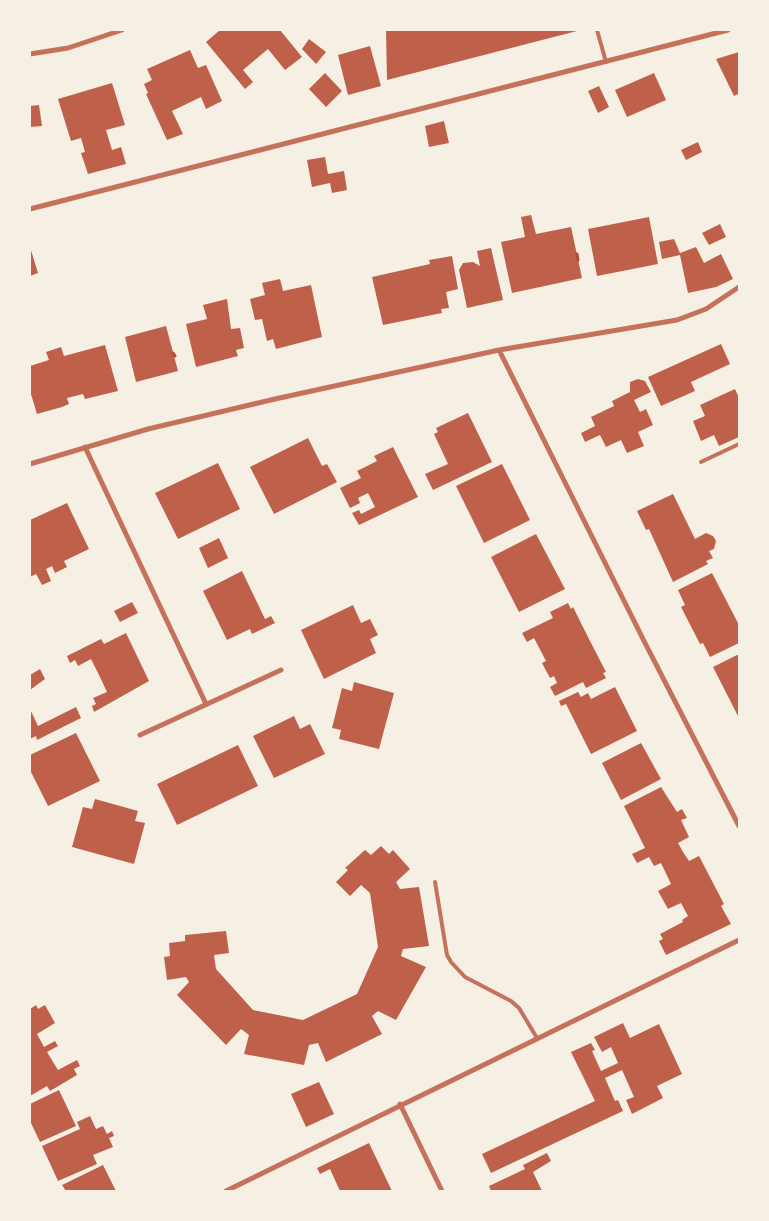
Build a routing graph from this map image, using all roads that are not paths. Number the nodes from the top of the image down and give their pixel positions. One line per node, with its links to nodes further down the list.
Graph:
1 (122, 30): 4 (street)
2 (597, 30): 5 (lane)
3 (728, 30): 5 (street)
4 (30, 54)
5 (606, 63): 6 (street)
6 (30, 209)
7 (739, 287): 8 (street)
8 (499, 350): 10 (street); 16 (street)
9 (739, 444): 11 (lane)
10 (85, 447): 12 (street); 14 (street)
11 (701, 462)
12 (30, 464)
13 (281, 670): 14 (street)
14 (206, 704): 15 (street)
15 (140, 735)
16 (739, 826)
17 (435, 882): 19 (lane)
18 (739, 940): 19 (street)
19 (538, 1038): 20 (street)
20 (400, 1104): 21 (street); 22 (street)
21 (226, 1191)
22 (442, 1191)

